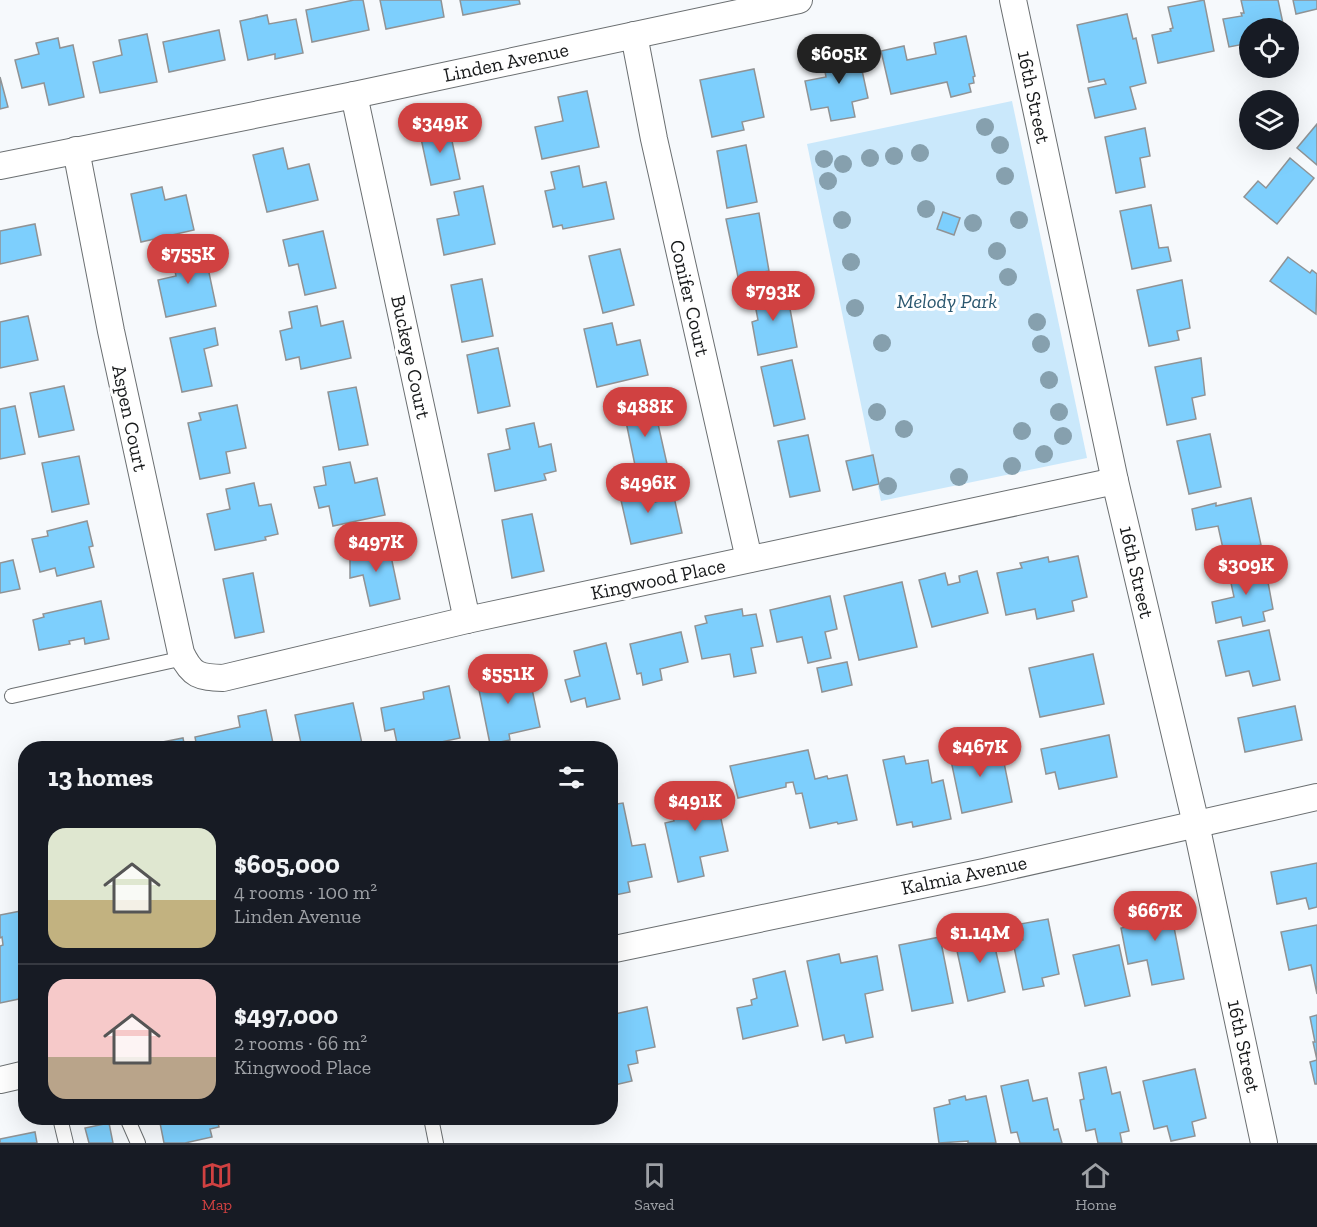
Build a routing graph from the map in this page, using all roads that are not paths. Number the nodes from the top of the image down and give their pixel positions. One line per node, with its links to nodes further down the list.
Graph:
1 (800, 0): 3 (street, Linden Avenue)
2 (1013, 0): 7 (street, 16th Street)
3 (634, 35): 4 (street, Linden Avenue); 8 (street, Conifer Court)
4 (354, 95): 5 (street, Linden Avenue); 9 (street, Buckeye Court)
5 (75, 150): 6 (street, Linden Avenue); 10 (street, Aspen Court)
6 (0, 166)
7 (1115, 481): 8 (street, Kingwood Place); 14 (street, 16th Street)
8 (749, 560): 9 (street, Kingwood Place)
9 (467, 620): 11 (street, Kingwood Place)
10 (184, 658): 11 (street, Aspen Court); 12 (lane)
11 (201, 677)
12 (12, 696)
13 (1317, 797): 14 (street, Kalmia Avenue)
14 (1196, 824): 15 (street, Kalmia Avenue); 24 (street, 16th Street)
15 (618, 948)
16 (18, 1076): 17 (street)
17 (0, 1080)
18 (62, 1125): 21 (lane)
19 (130, 1125): 22 (lane)
20 (432, 1125): 23 (lane)
21 (66, 1143)
22 (138, 1143)
23 (436, 1143)
24 (1264, 1143)

